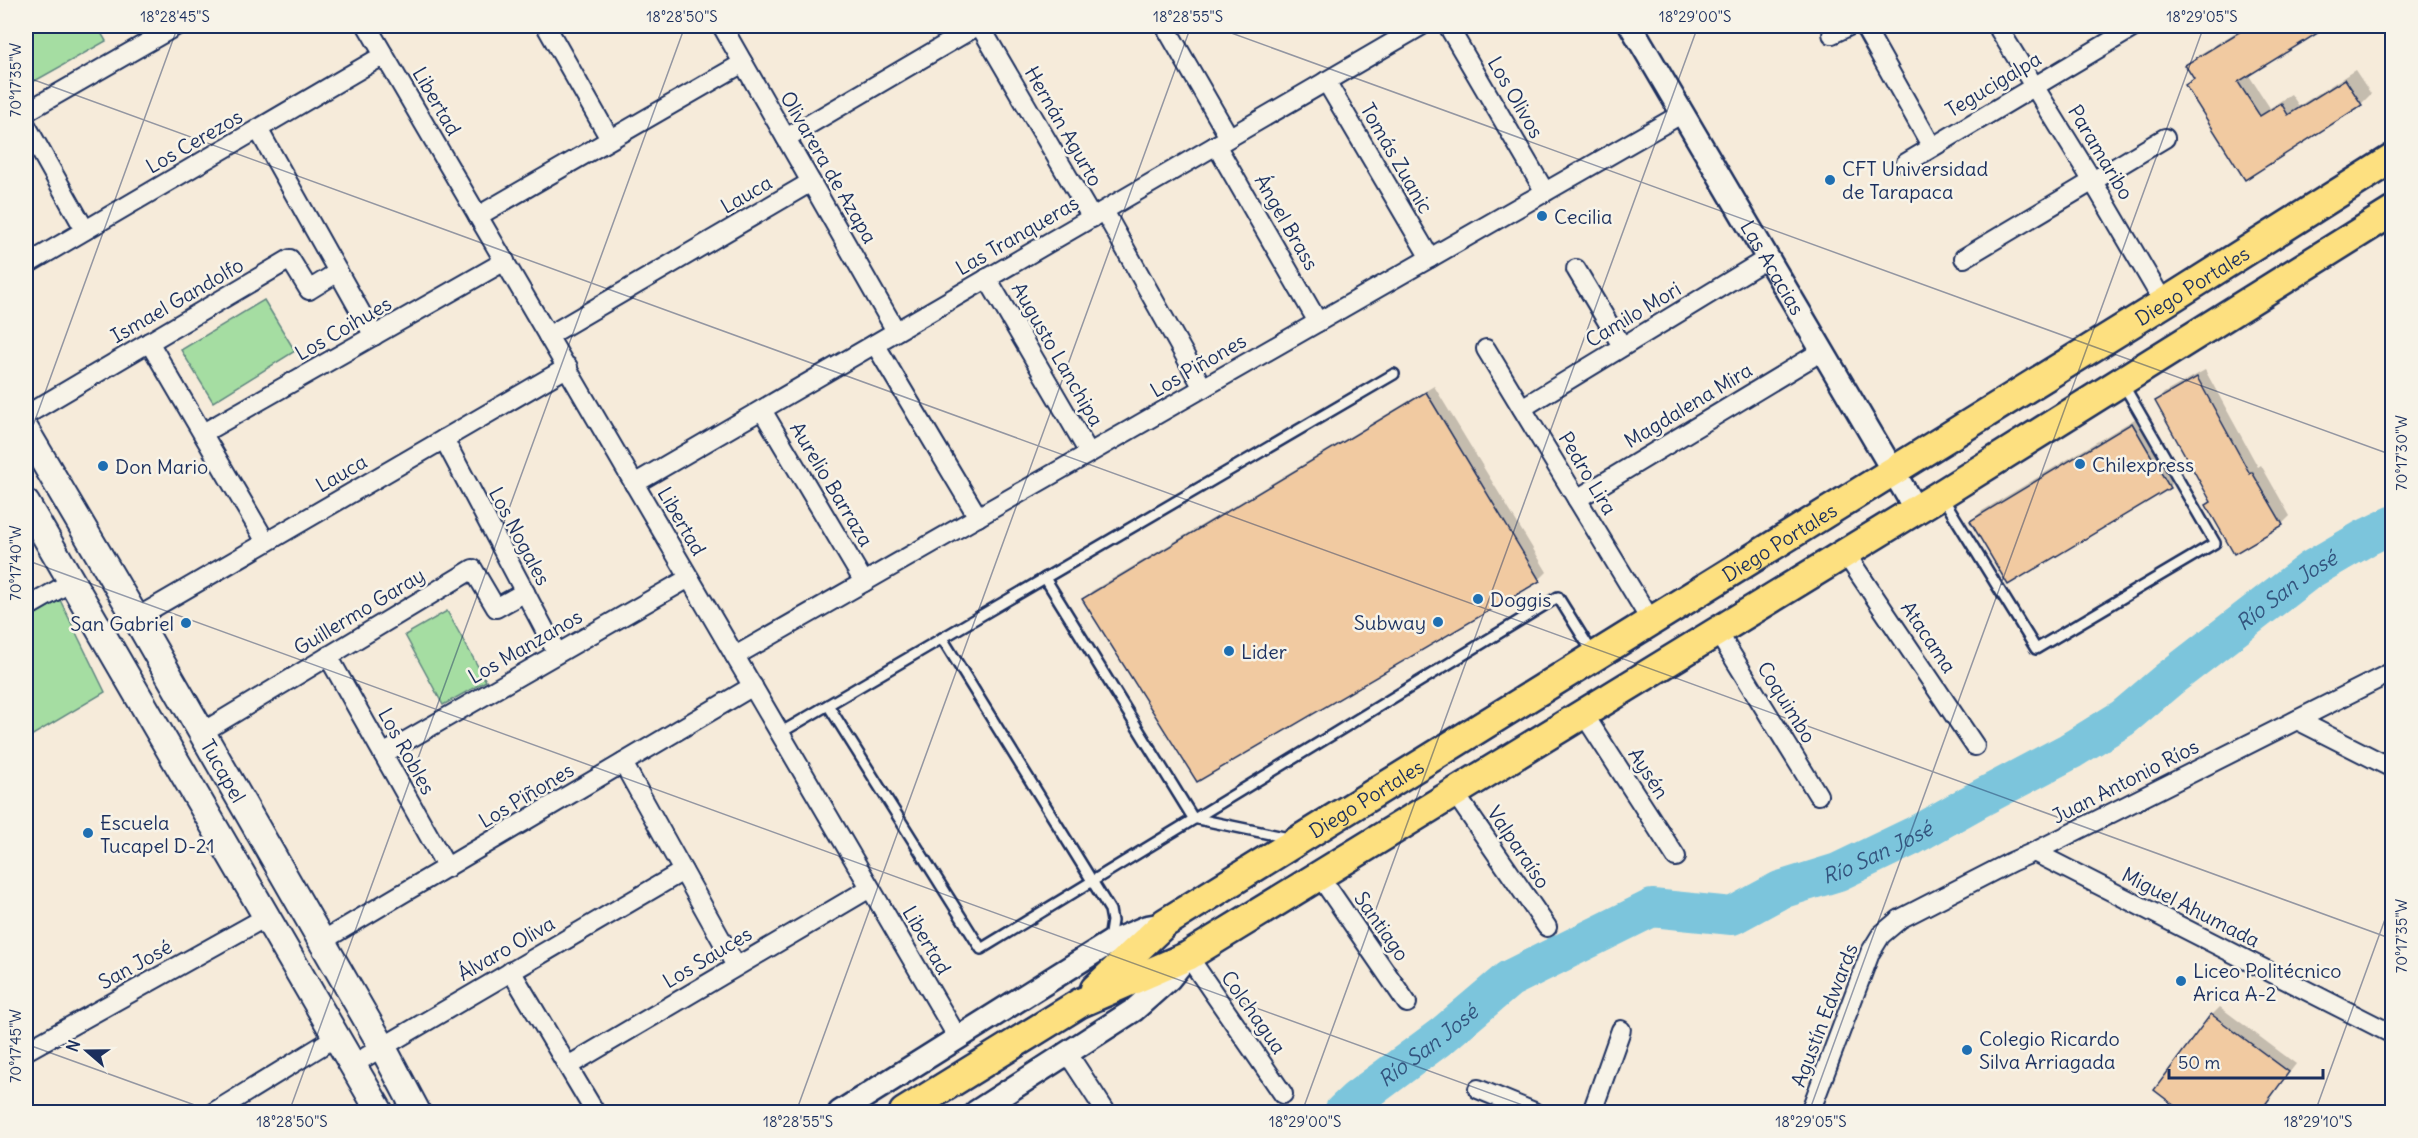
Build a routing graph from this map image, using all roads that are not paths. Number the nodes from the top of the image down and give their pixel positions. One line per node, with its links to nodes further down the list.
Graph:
1 (176, 26): 19 (street)
2 (367, 26): 15 (street, Libertad)
3 (546, 26): 25 (street)
4 (722, 26): 16 (street, Olivarera de Azapa)
5 (979, 26): 23 (street); 34 (street, Hernán Agurto)
6 (1165, 26): 26 (street, Ángel Brass)
7 (1421, 26): 17 (street, Las Tranqueras)
8 (1448, 26): 32 (street, Los Olivos)
9 (1631, 26): 20 (street, Las Acacias)
10 (1849, 26): 14 (street)
11 (1864, 26): 27 (street)
12 (1997, 26): 18 (street, Paramaribo)
13 (2136, 26): 18 (street, Tegucigalpa)
14 (1832, 34)
15 (384, 55): 22 (street, Los Cerezos); 35 (street, Libertad)
16 (743, 63): 23 (street, Olivarera de Azapa); 25 (street)
17 (1326, 81): 26 (street, Las Tranqueras); 37 (street, Tomás Zuanic)
18 (2034, 85): 27 (street, Tegucigalpa); 30 (street, Paramaribo)
19 (26, 112)
20 (1683, 113): 32 (street, Los Piñones); 38 (street, Las Acacias)
21 (26, 125): 36 (street)
22 (258, 129): 36 (street, Los Cerezos); 43 (street)
23 (786, 138): 31 (street, Olivarera de Azapa)
24 (2165, 138): 30 (street)
25 (610, 139): 35 (street)
26 (1223, 141): 34 (street, Las Tranqueras); 46 (street, Ángel Brass)
27 (1932, 147): 29 (street, Tegucigalpa)
28 (2392, 159): 45 (main road, Diego Portales)
29 (1906, 163)
30 (2092, 180): 39 (street); 45 (street, Paramaribo)
31 (811, 182): 47 (street, Olivarera de Azapa); 49 (street, Lauca)
32 (1545, 192): 37 (street, Los Piñones)
33 (2392, 212): 57 (main road, Diego Portales)
34 (1098, 214): 44 (street, Las Tranqueras); 58 (street, Hernán Agurto)
35 (478, 216): 40 (street, Libertad)
36 (85, 230): 41 (street, Los Cerezos)
37 (1430, 258): 46 (street, Los Piñones)
38 (1768, 258): 52 (street, Camilo Mori); 54 (street, Las Acacias)
39 (1964, 258)
40 (505, 261): 48 (street, Los Coihues); 49 (street, Libertad)
41 (26, 265)
42 (1576, 269): 52 (street)
43 (338, 272): 48 (street); 50 (street, Ismael Gandolfo)
44 (987, 278): 47 (street, Las Tranqueras); 65 (street, Augusto Lanchipa)
45 (2164, 303): 66 (main road, Diego Portales)
46 (1318, 321): 58 (street, Los Piñones)
47 (896, 332): 51 (street, Las Tranqueras)
48 (374, 336): 63 (street, Los Coihues)
49 (548, 336): 55 (street, Libertad)
50 (149, 342): 61 (street, Ismael Gandolfo); 63 (street)
51 (875, 344): 60 (street, Las Tranqueras); 72 (street)
52 (1622, 346): 59 (street, Camilo Mori)
53 (1486, 349): 59 (street, Pedro Lira)
54 (1822, 351): 66 (street, Las Acacias); 69 (street, Magdalena Mira)
55 (568, 367): 64 (street, Lauca); 67 (street, Libertad)
56 (1394, 374): 76 (lane)
57 (2122, 382): 68 (main road, Diego Portales); 68 (lane)
58 (1203, 388): 65 (street, Los Piñones)
59 (1522, 408): 69 (street, Pedro Lira)
60 (762, 410): 67 (street, Las Tranqueras); 78 (street, Aurelio Barraza)
61 (26, 415)
62 (26, 431): 81 (main road, Tucapel)
63 (203, 433): 73 (street)
64 (444, 439): 73 (street, Lauca); 79 (street, Los Nogales)
65 (1089, 453): 72 (street, Los Piñones)
66 (1893, 471): 71 (street, Las Acacias); 82 (main road, Diego Portales)
67 (634, 484): 75 (street, Libertad)
68 (1940, 495): 71 (main road, Diego Portales)
69 (1577, 498): 82 (street, Pedro Lira)
70 (26, 503): 77 (main road, Tucapel)
71 (1916, 510): 74 (main road, Diego Portales)
72 (978, 517): 78 (street, Los Piñones)
73 (266, 542): 81 (street, Lauca)
74 (1845, 553): 83 (main road, Diego Portales); 97 (street, Atacama)
75 (689, 578): 85 (street, Los Manzanos); 87 (street, Libertad)
76 (1045, 578): 84 (lane); 103 (lane)
77 (71, 582): 80 (street); 112 (main road, Tucapel)
78 (864, 582): 87 (street, Los Piñones)
79 (525, 592): 85 (street, Los Nogales); 86 (street, Guillermo Garay)
80 (26, 608)
81 (136, 618): 95 (main road, Tucapel)
82 (1651, 621): 88 (main road, Diego Portales)
83 (1717, 631): 91 (main road, Diego Portales); 102 (street, Coquimbo)
84 (942, 638): 92 (lane); 110 (lane)
85 (558, 653): 98 (street, Los Manzanos)
86 (328, 656): 95 (street, Guillermo Garay); 98 (street, Los Robles)
87 (735, 656): 90 (street, Libertad)
88 (1595, 656): 91 (main road); 103 (lane); 104 (main road, Diego Portales)
89 (2392, 672): 94 (street, Juan Antonio Ríos)
90 (753, 686): 96 (street, Libertad); 99 (street, Los Piñones)
91 (1618, 691): 93 (main road, Diego Portales)
92 (828, 705): 96 (lane); 110 (lane)
93 (1583, 713): 101 (main road, Diego Portales); 106 (street, Aysén)
94 (2296, 720): 100 (street); 105 (street, Juan Antonio Ríos)
95 (201, 733): 116 (main road, Tucapel)
96 (780, 733): 111 (street, Libertad)
97 (1975, 746)
98 (383, 754): 107 (street, Los Robles)
99 (623, 763): 107 (street, Los Piñones); 108 (street)
100 (2392, 768)
101 (1454, 792): 109 (main road, Diego Portales); 114 (street, Valparaíso)
102 (1818, 795)
103 (1193, 818): 104 (lane); 110 (lane)
104 (1300, 839): 113 (main road, Diego Portales)
105 (2034, 852): 115 (street, Juan Antonio Ríos); 124 (street, Miguel Ahumada)
106 (1676, 857)
107 (447, 868): 116 (street, Los Piñones)
108 (683, 871): 119 (street); 120 (street, Álvaro Oliva)
109 (1319, 875): 118 (main road, Diego Portales); 122 (street, Santiago)
110 (1092, 880): 117 (lane)
111 (870, 888): 119 (street, Los Sauces); 126 (street, Libertad)
112 (266, 917): 125 (main road, Tucapel); 128 (street, San José)
113 (1165, 923): 117 (street, Diego Portales); 121 (main road, Diego Portales)
114 (1547, 927)
115 (1881, 935): 144 (street, Agustín Edwards)
116 (322, 941): 127 (main road, Tucapel)
117 (1109, 943): 126 (street, Diego Portales)
118 (1188, 956): 121 (main road, Diego Portales); 129 (street, Diego Portales); 133 (street, Colchagua)
119 (736, 966): 131 (street, Los Sauces)
120 (511, 971): 127 (street, Álvaro Oliva); 131 (street)
121 (1080, 1003): 139 (main road, Diego Portales)
122 (1407, 1003)
123 (1621, 1030): 143 (street)
124 (2392, 1034)
125 (336, 1037): 130 (main road, Tucapel); 134 (street)
126 (958, 1038): 138 (street, Diego Portales)
127 (382, 1046): 130 (street, Álvaro Oliva); 136 (main road, Tucapel)
128 (26, 1051)
129 (1068, 1054): 140 (street, Diego Portales); 141 (street)
130 (352, 1065): 135 (main road, Tucapel)
131 (568, 1066): 137 (street)
132 (1478, 1089): 142 (street)
133 (1283, 1094)
134 (214, 1113)
135 (380, 1113)
136 (417, 1113)
137 (595, 1113)
138 (840, 1113)
139 (904, 1113)
140 (976, 1113)
141 (1106, 1113)
142 (1534, 1113)
143 (1592, 1113)
144 (1810, 1113)

